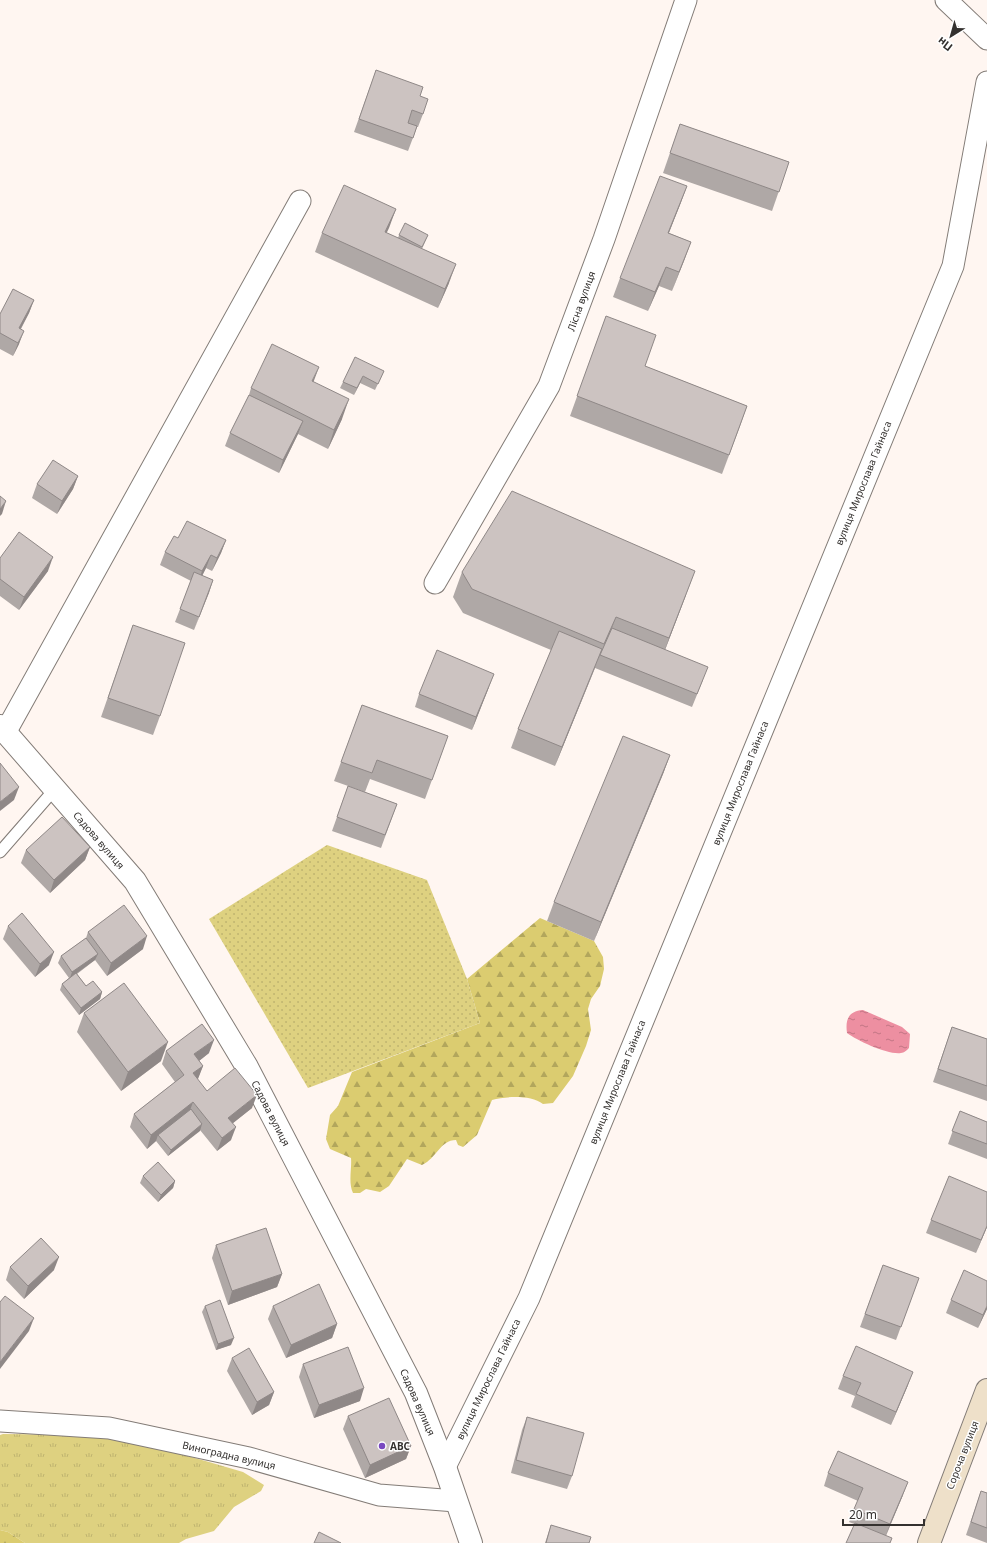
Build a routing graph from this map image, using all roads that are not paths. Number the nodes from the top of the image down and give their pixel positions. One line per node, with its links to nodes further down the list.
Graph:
1 (686, 0): 6 (street, Лісна вулиця)
2 (946, 0): 3 (street)
3 (987, 39)
4 (987, 82): 12 (street, вулиця Мирослава Гайнаса)
5 (300, 202): 7 (street)
6 (435, 583)
7 (2, 730): 8 (street, Садова вулиця)
8 (54, 790): 9 (lane); 12 (street, Садова вулиця)
9 (0, 852)
10 (987, 1390): 15 (main road, Сороча вулиця)
11 (0, 1421): 13 (street, Виноградна вулиця)
12 (445, 1467): 13 (street, Садова вулиця)
13 (456, 1501): 14 (street, Садова вулиця)
14 (471, 1543)
15 (928, 1543)

